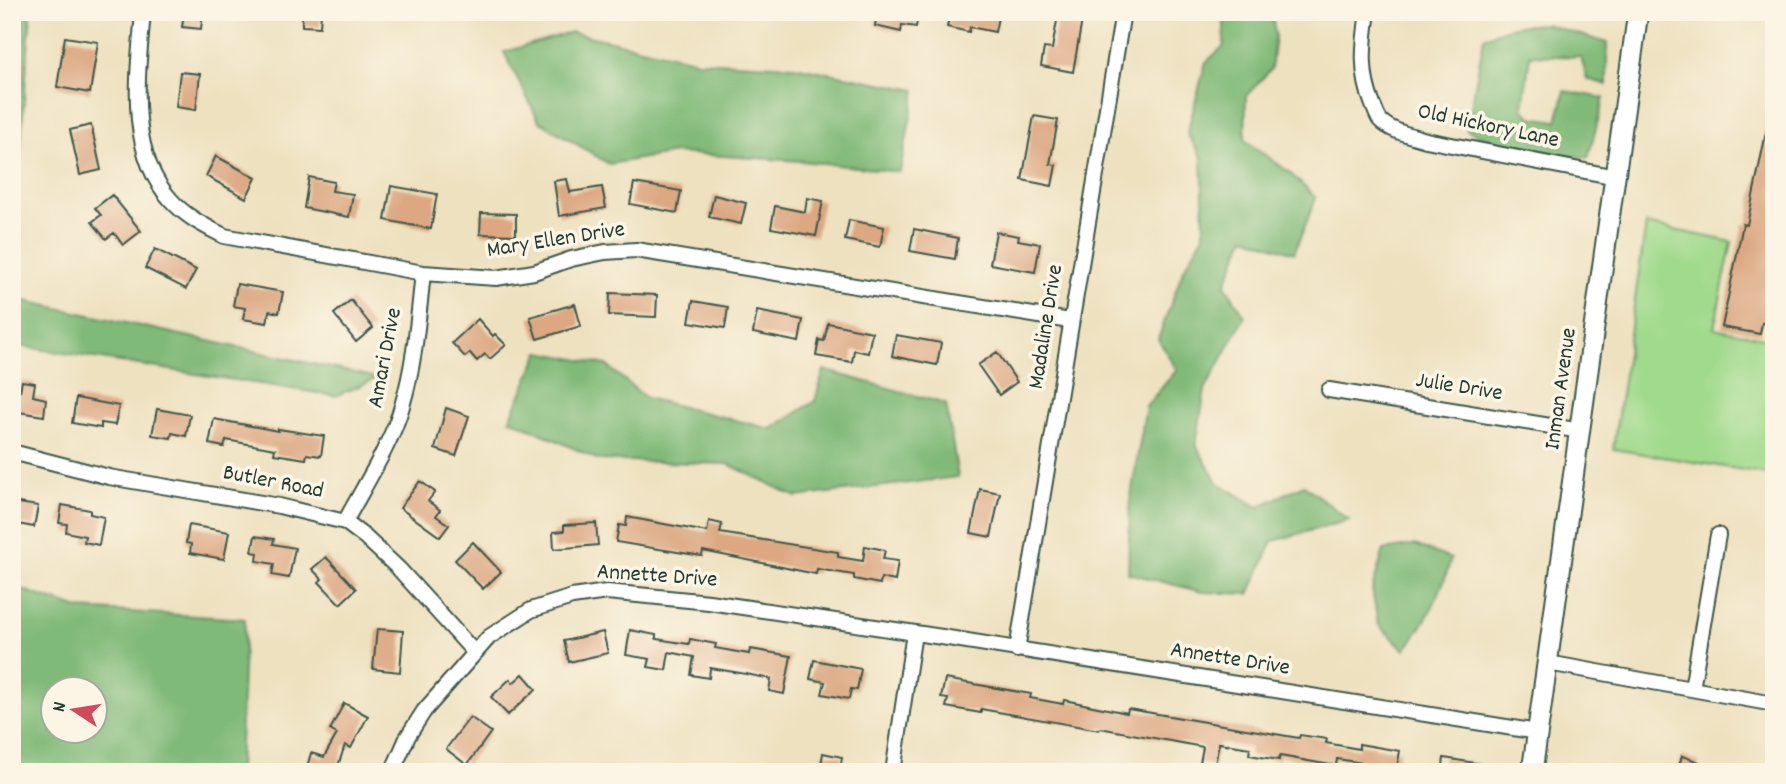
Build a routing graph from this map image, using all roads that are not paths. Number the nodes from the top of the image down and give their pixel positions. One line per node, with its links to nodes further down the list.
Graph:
1 (143, 12): 6 (street, Mary Ellen Drive)
2 (1123, 12): 7 (street, Madaline Drive)
3 (1368, 12): 5 (street, Old Hickory Lane)
4 (1638, 12): 5 (main road, Inman Avenue)
5 (1616, 177): 9 (main road, Inman Avenue)
6 (423, 273): 7 (street, Mary Ellen Drive); 11 (street, Amari Drive)
7 (1070, 321): 14 (street, Madaline Drive)
8 (1329, 390): 9 (street, Julie Drive)
9 (1581, 430): 16 (main road, Inman Avenue)
10 (12, 452): 11 (street, Butler Road)
11 (345, 522): 15 (street, Butler Road)
12 (1718, 535): 17 (street)
13 (914, 633): 14 (street, Annette Drive); 15 (street, Annette Drive); 21 (street)
14 (1017, 650): 19 (street, Annette Drive)
15 (475, 653): 20 (street, Annette Drive)
16 (1548, 663): 17 (street); 19 (main road, Inman Avenue)
17 (1692, 689): 18 (street)
18 (1774, 704)
19 (1538, 732): 22 (main road, Inman Avenue)
20 (391, 772)
21 (893, 772)
22 (1532, 772)

